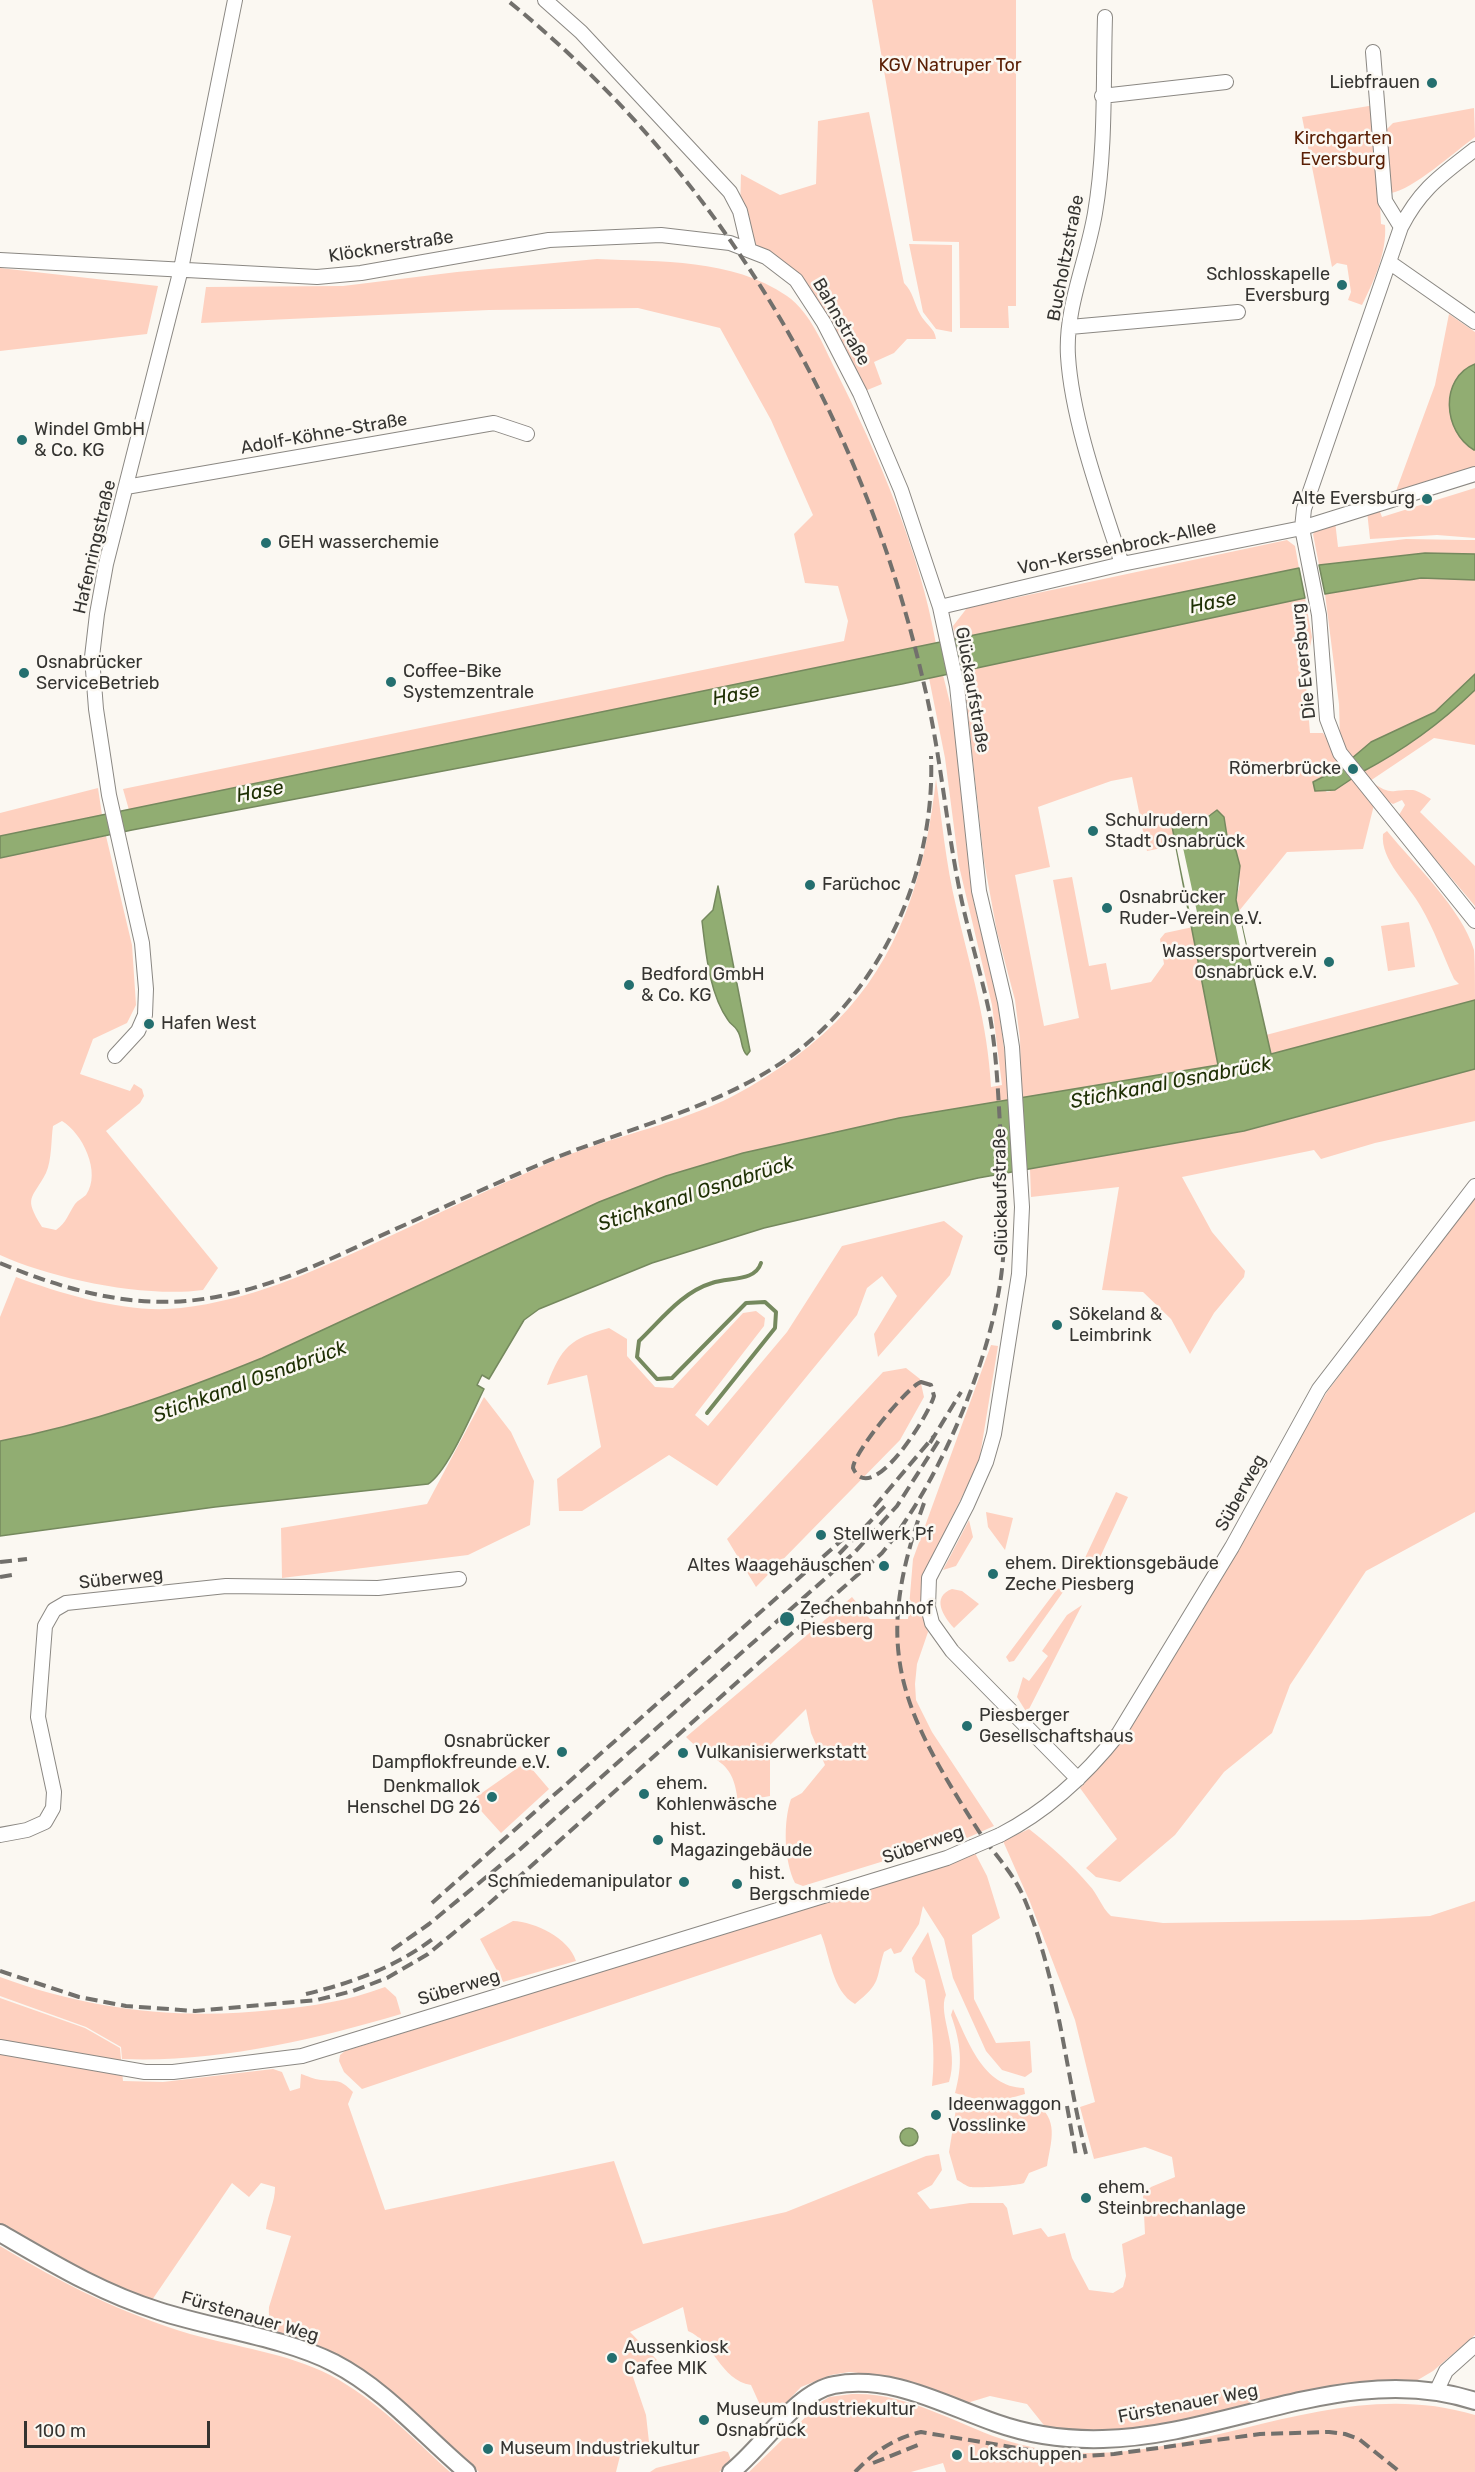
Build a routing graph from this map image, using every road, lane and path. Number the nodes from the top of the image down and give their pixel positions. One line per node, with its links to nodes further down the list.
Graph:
1 (235, 0): 12 (street, Hafenringstraße)
2 (545, 0): 9 (street)
3 (1105, 17): 6 (street, Bucholtzstraße)
4 (1373, 52): 8 (street)
5 (1226, 82): 6 (street)
6 (1102, 96): 15 (street, Bucholtzstraße)
7 (1475, 149): 8 (street, Die Eversburg)
8 (1401, 226): 11 (street, Die Eversburg)
9 (749, 249): 12 (street, Klöcknerstraße); 21 (street, Bahnstraße)
10 (0, 260): 12 (street, Klöcknerstraße)
11 (1389, 262): 14 (street); 19 (street, Die Eversburg)
12 (181, 269): 18 (street, Hafenringstraße)
13 (1238, 312): 15 (street)
14 (1475, 322)
15 (1070, 327): 20 (street, Bucholtzstraße)
16 (526, 434): 18 (street, Adolf-Köhne-Straße)
17 (1475, 474): 19 (street)
18 (126, 487): 23 (street, Hafenringstraße)
19 (1302, 528): 20 (street, Von-Kerssenbrock-Allee); 22 (street, Die Eversburg)
20 (1122, 564): 21 (street, Von-Kerssenbrock-Allee)
21 (940, 607): 26 (street, Glückaufstraße)
22 (1475, 921)
23 (115, 1056)
24 (1475, 1186): 26 (street, Süberweg)
25 (459, 1579): 27 (street, Süberweg)
26 (1078, 1779): 28 (street, Süberweg, bridge)
27 (0, 1835)
28 (0, 2047)
29 (0, 2233): 33 (street, Fürstenauer Weg)
30 (1475, 2345): 31 (street)
31 (1436, 2392): 32 (street, Fürstenauer Weg); 34 (street, Fürstenauer Weg)
32 (1475, 2401)
33 (468, 2472)
34 (731, 2472)

